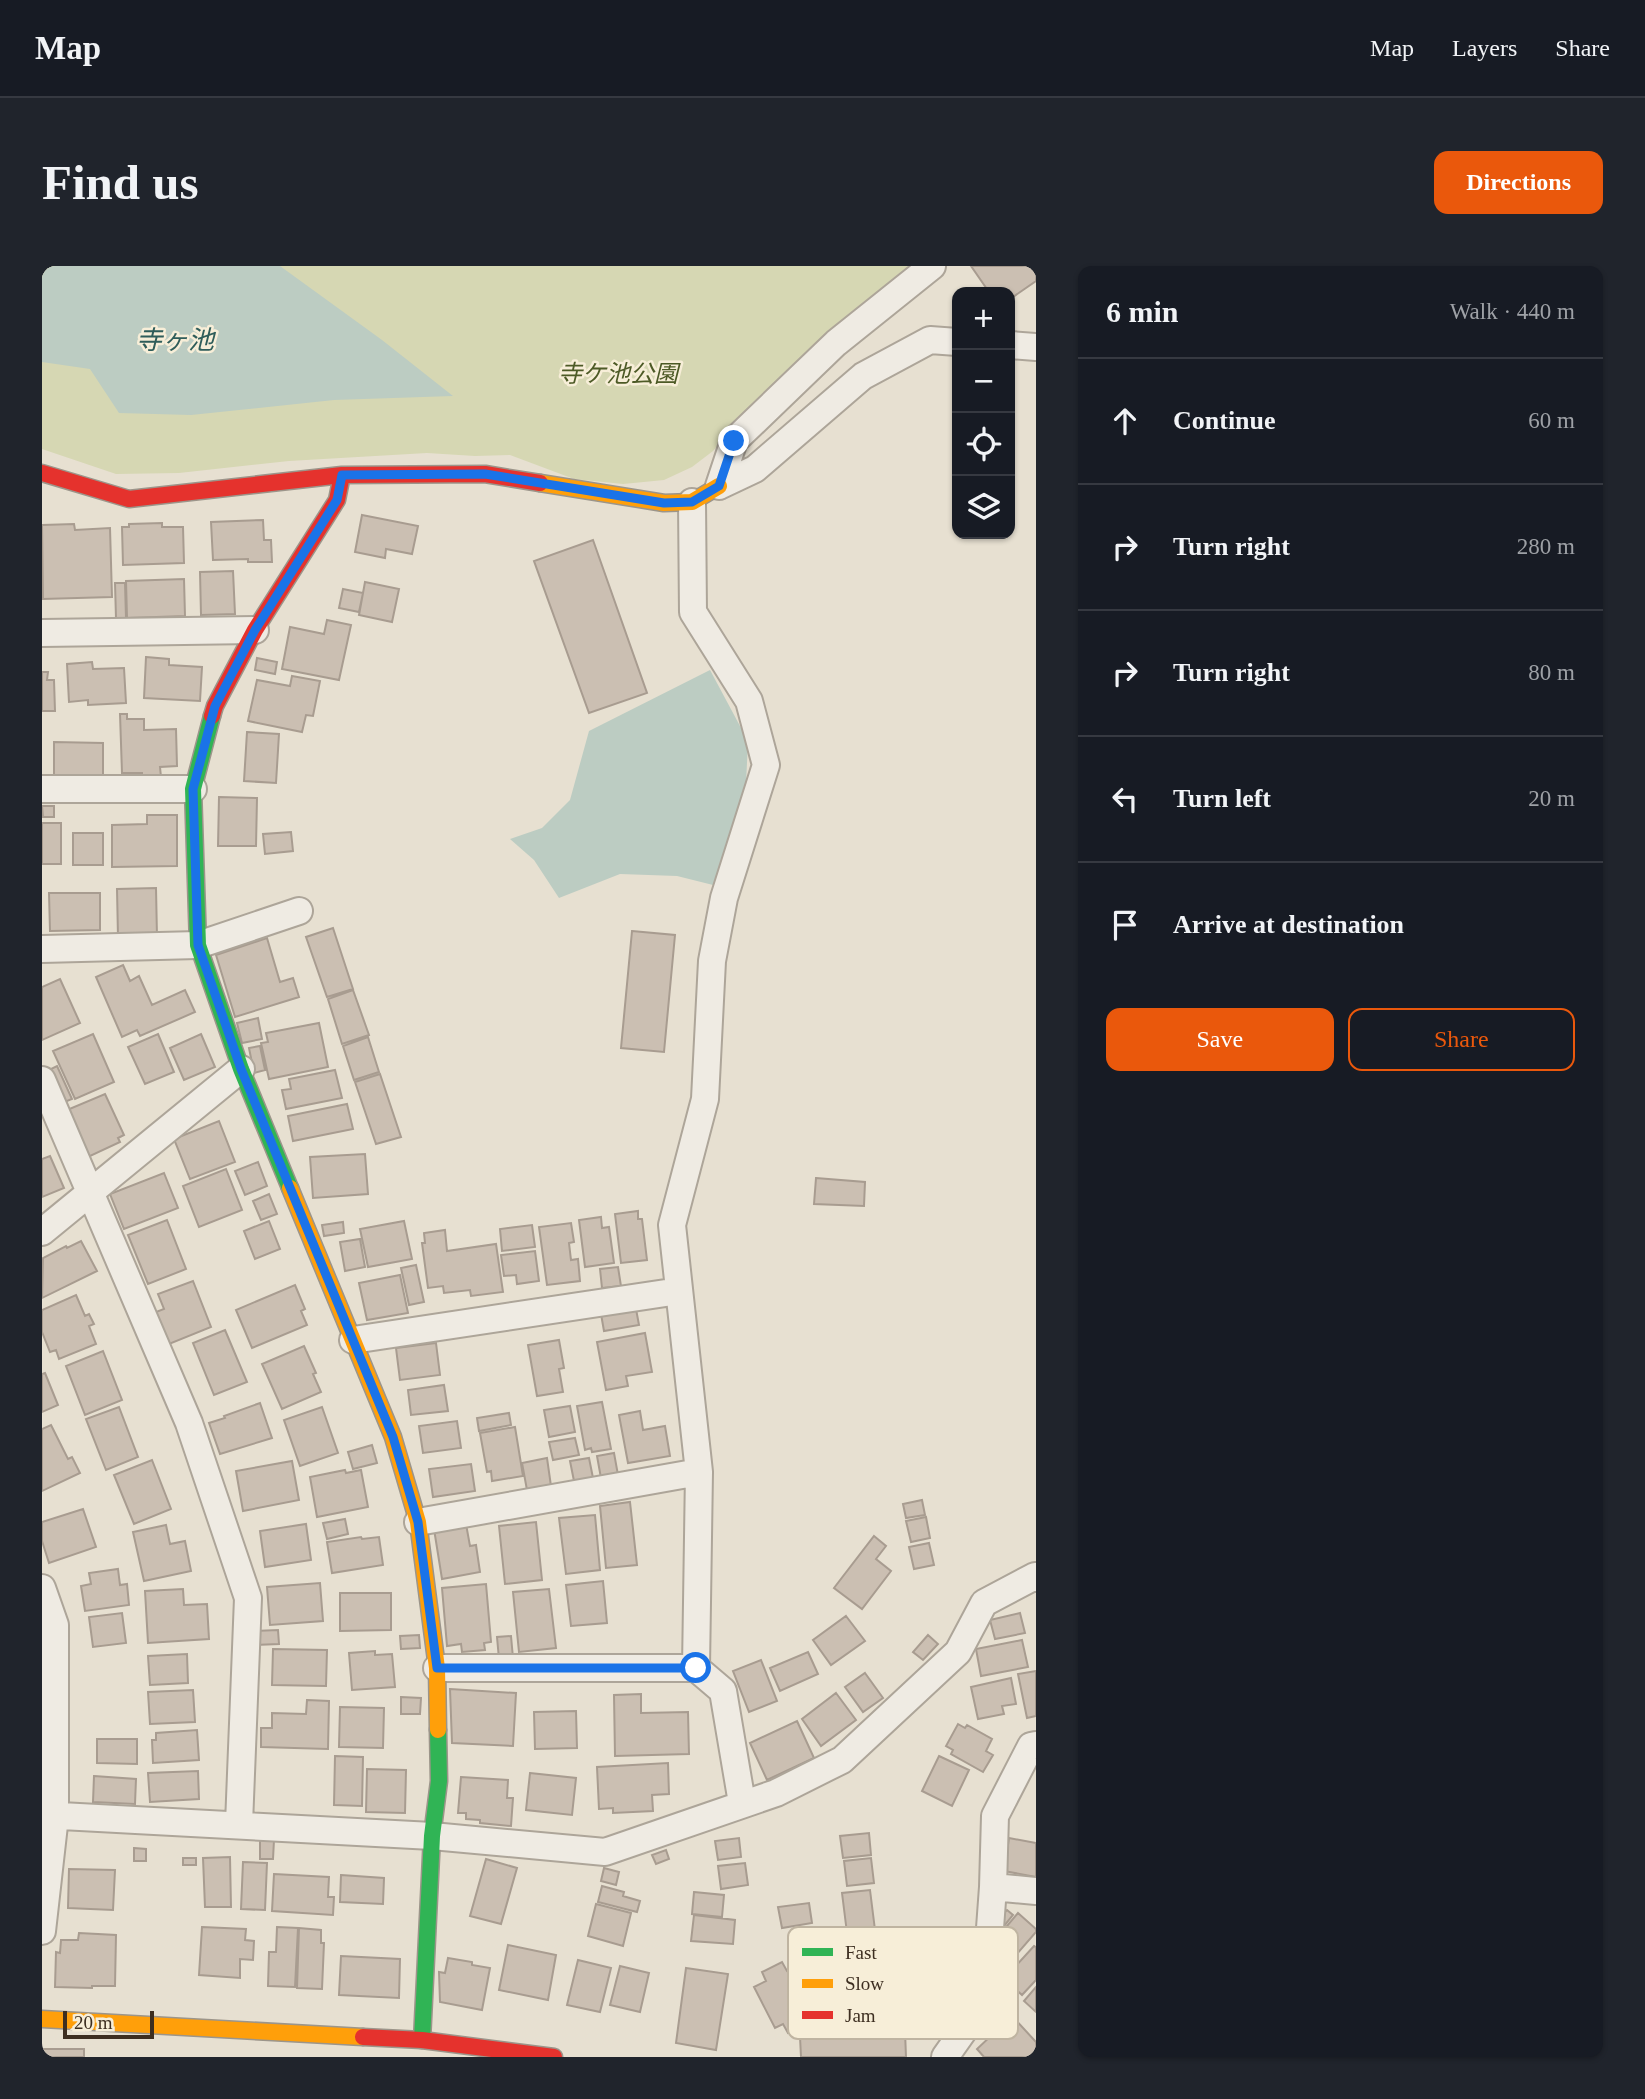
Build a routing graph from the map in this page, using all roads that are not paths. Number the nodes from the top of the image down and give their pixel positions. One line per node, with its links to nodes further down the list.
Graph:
1 (932, 266): 7 (street)
2 (952, 342): 7 (street)
3 (1015, 345): 4 (street)
4 (1036, 347)
5 (42, 473): 6 (street)
6 (342, 475): 8 (street); 9 (street)
7 (719, 486): 8 (street)
8 (692, 502): 20 (street)
9 (255, 630): 10 (street); 12 (street)
10 (42, 633)
11 (42, 789): 12 (street)
12 (193, 789): 14 (street)
13 (299, 911): 14 (street)
14 (198, 945): 15 (street); 16 (street)
15 (42, 950)
16 (241, 1069): 18 (street); 21 (street)
17 (42, 1080): 18 (street)
18 (91, 1192): 19 (street); 31 (street)
19 (42, 1232)
20 (679, 1291): 21 (street); 22 (street)
21 (353, 1340): 23 (street)
22 (699, 1472): 23 (street); 27 (street)
23 (418, 1522): 26 (street)
24 (1036, 1578): 29 (street)
25 (42, 1588): 30 (street)
26 (437, 1668): 27 (street); 32 (street)
27 (696, 1668): 29 (street)
28 (1036, 1745): 33 (street)
29 (742, 1803): 32 (street)
30 (48, 1815): 31 (street); 36 (street)
31 (239, 1824): 32 (street)
32 (432, 1836): 39 (street)
33 (993, 1887): 34 (street); 35 (street)
34 (1036, 1891)
35 (990, 1927)
36 (42, 1931)
37 (42, 2019): 39 (street)
38 (958, 2039): 41 (street)
39 (422, 2040): 40 (street)
40 (554, 2057)
41 (945, 2057)

